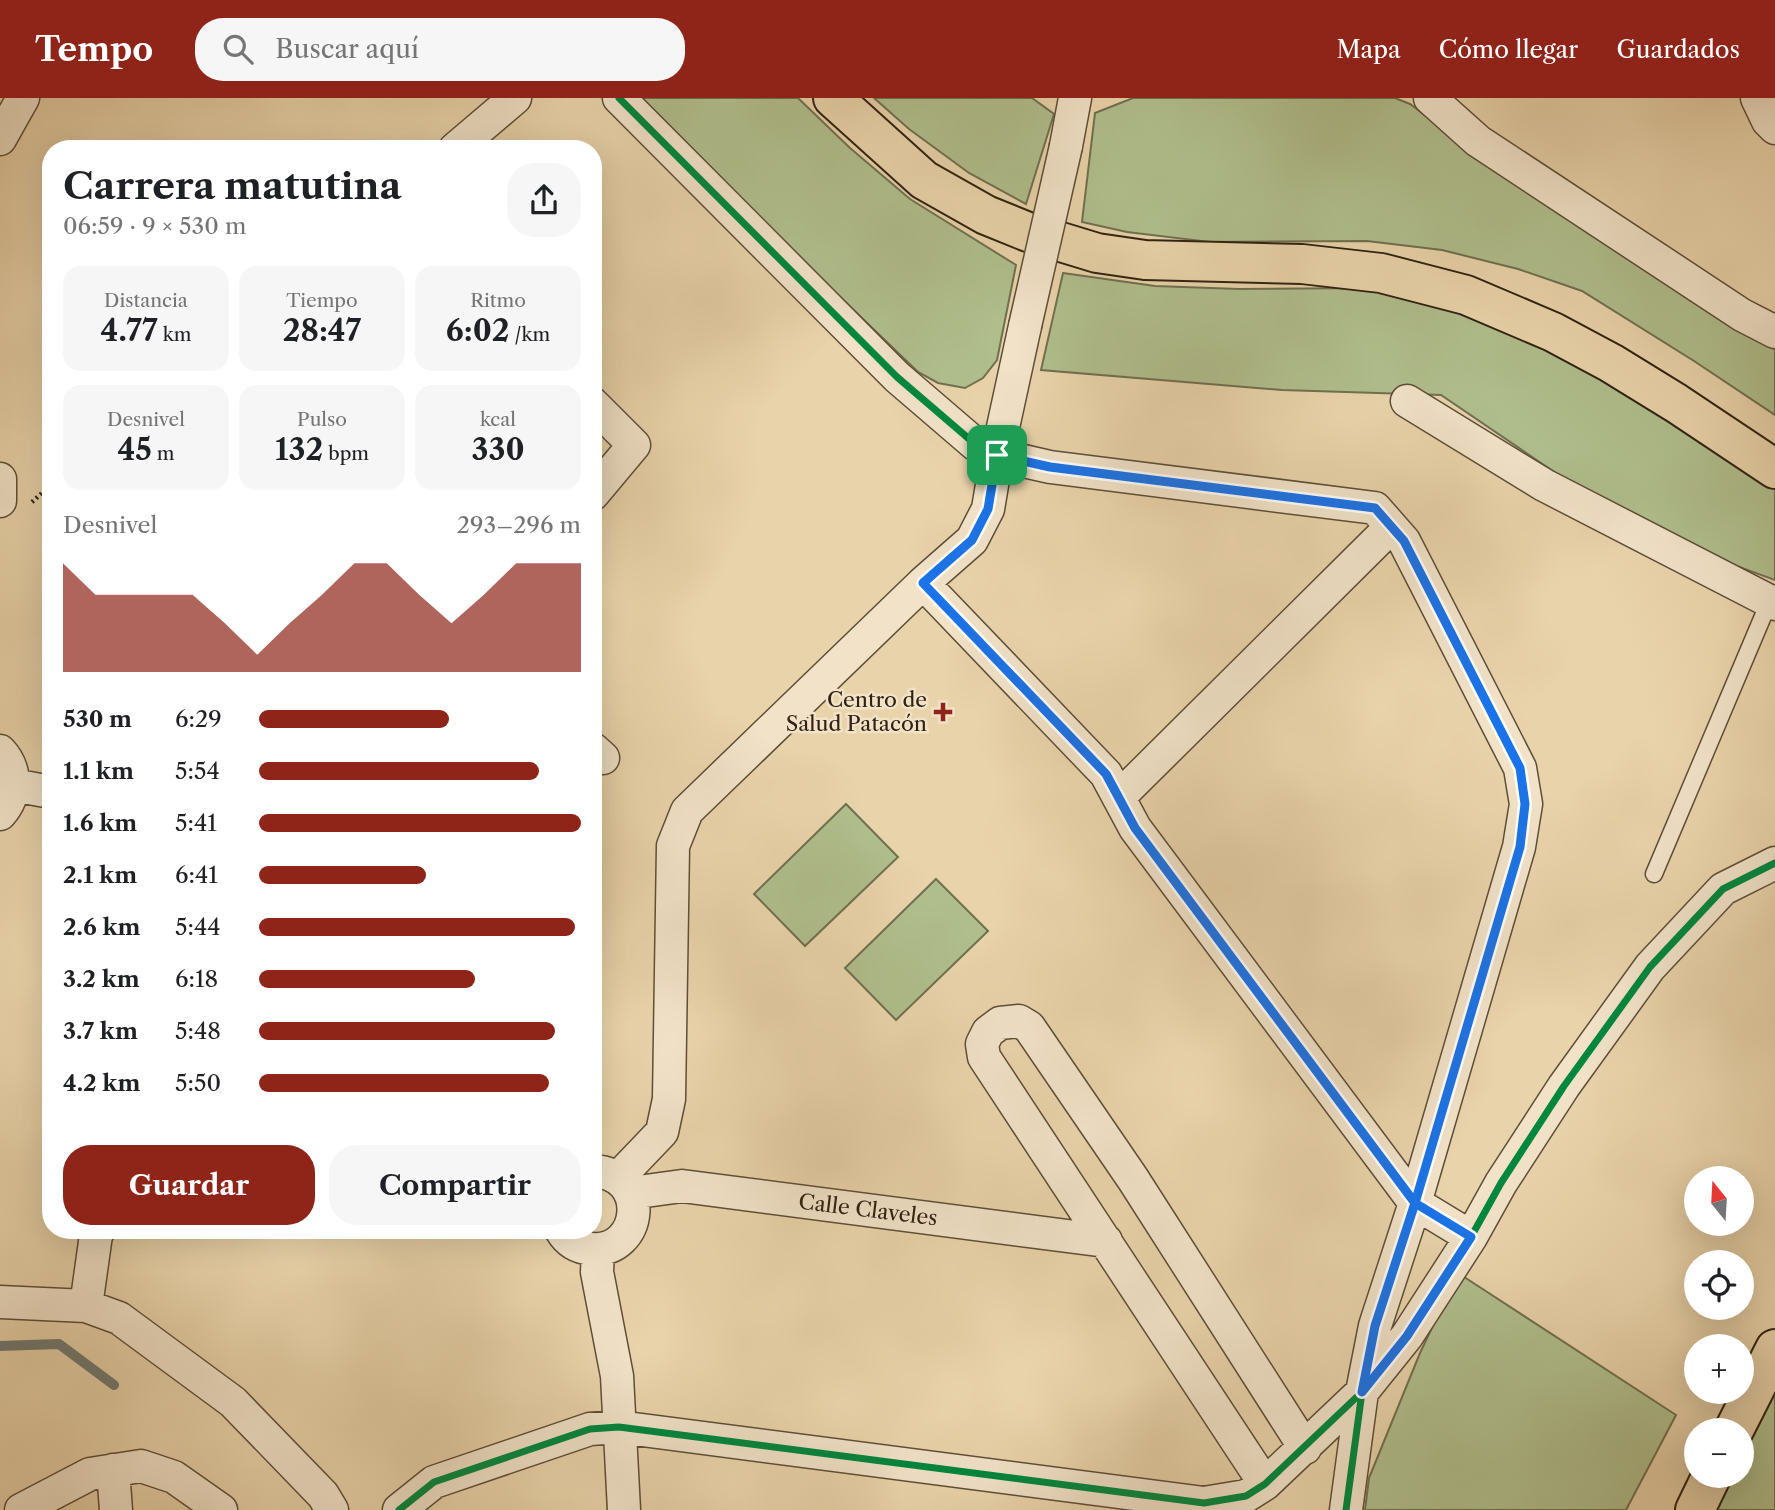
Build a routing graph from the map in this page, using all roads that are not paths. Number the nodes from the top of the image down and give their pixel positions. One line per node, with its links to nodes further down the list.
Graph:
1 (23, 98): 9 (street)
2 (515, 98): 10 (street)
3 (619, 98): 14 (street)
4 (834, 98): 15 (main road)
5 (1075, 98): 14 (street, bridge)
6 (1430, 98): 11 (street)
7 (1757, 98): 8 (street)
8 (1775, 128)
9 (0, 139)
10 (466, 140)
11 (1775, 332)
12 (1407, 401): 21 (street)
13 (602, 413): 17 (street)
14 (997, 455): 19 (street); 20 (street)
15 (1775, 469)
16 (0, 479): 18 (street)
17 (602, 483)
18 (0, 501)
19 (1391, 527): 25 (street); 30 (street)
20 (923, 583): 25 (street); 29 (street)
21 (1772, 603): 28 (lane)
22 (0, 751): 23 (street)
23 (13, 785): 24 (street); 26 (street)
24 (42, 790)
25 (1119, 797): 30 (street)
26 (0, 814)
27 (1775, 863): 31 (street)
28 (1654, 874)
29 (614, 1181): 34 (street, Calle Claveles); 35 (street)
30 (1415, 1203): 31 (street); 39 (street)
31 (1471, 1237): 39 (street)
32 (95, 1239): 37 (street)
33 (569, 1239): 35 (street)
34 (1106, 1241): 42 (street); 44 (street)
35 (598, 1250): 41 (street)
36 (0, 1302): 37 (street)
37 (86, 1306): 50 (street)
38 (1775, 1349): 40 (main road)
39 (1362, 1392): 42 (street); 53 (street)
40 (1740, 1418)
41 (620, 1427): 46 (street); 51 (street); 52 (street)
42 (1305, 1448): 44 (street)
43 (113, 1470): 47 (street); 48 (street); 49 (street)
44 (1265, 1484): 46 (street)
45 (1706, 1488): 54 (main road)
46 (1055, 1497)
47 (22, 1510)
48 (116, 1510)
49 (221, 1510)
50 (332, 1510)
51 (399, 1510)
52 (624, 1510)
53 (1346, 1510)
54 (1695, 1510)

